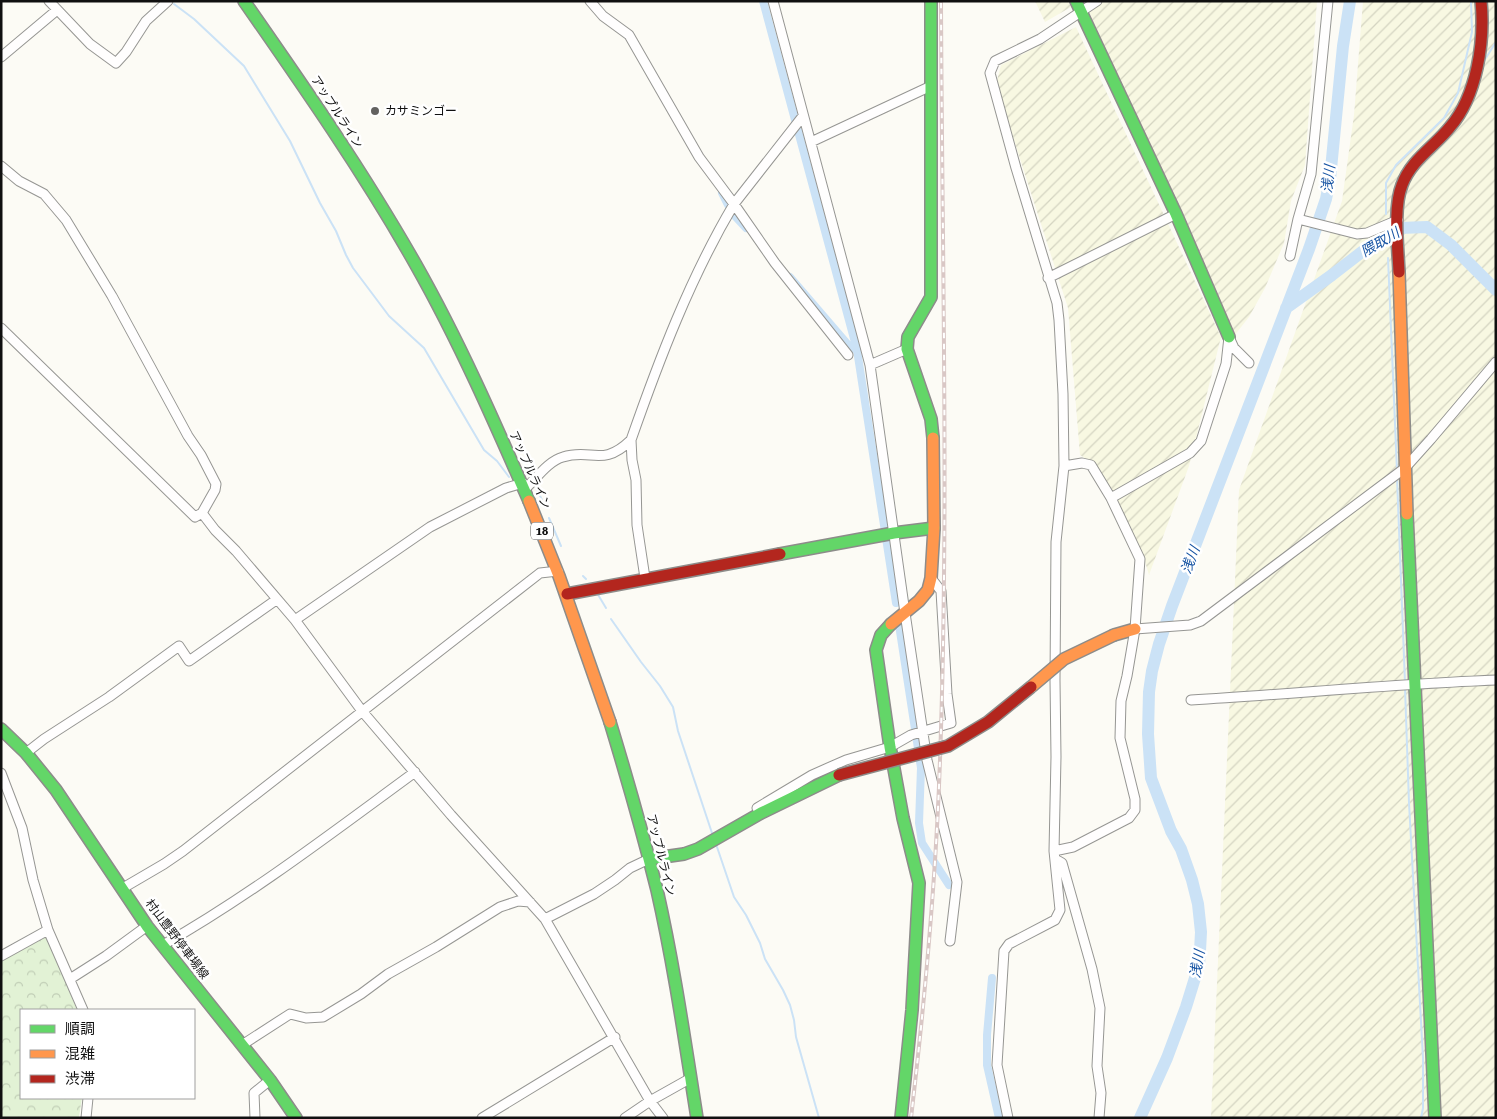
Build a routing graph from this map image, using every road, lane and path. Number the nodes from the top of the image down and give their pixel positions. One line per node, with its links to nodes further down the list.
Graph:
1 (50, 1): 11 (street)
2 (168, 1): 11 (street)
3 (244, 1): 33 (main road, アップルライン / 18)
4 (590, 1): 17 (street)
5 (773, 1): 14 (street)
6 (931, 1): 13 (main road)
7 (1097, 1): 10 (street)
8 (1328, 1): 19 (street)
9 (1481, 1): 20 (main road)
10 (1078, 6): 18 (main road); 22 (street)
11 (57, 10): 12 (street)
12 (1, 57)
13 (931, 86): 15 (street); 25 (main road)
14 (802, 118): 15 (street); 17 (street)
15 (811, 142): 29 (street)
16 (1, 166): 35 (street)
17 (734, 204): 26 (street); 30 (street)
18 (1176, 214): 22 (street); 24 (main road)
19 (1300, 220): 20 (street); 21 (street)
20 (1397, 222): 32 (main road)
21 (1290, 256)
22 (1048, 278): 31 (street)
23 (1, 328): 35 (street)
24 (1229, 337): 27 (street); 34 (street)
25 (907, 349): 29 (street); 36 (main road)
26 (848, 355)
27 (1249, 362)
28 (1496, 362): 32 (street)
29 (870, 365): 37 (street)
30 (631, 440): 33 (street); 39 (street)
31 (1064, 466): 34 (street); 57 (street)
32 (1405, 468): 45 (street); 47 (main road)
33 (524, 486): 38 (main road, アップルライン / 18); 44 (street)
34 (1111, 498): 45 (street)
35 (202, 513): 42 (street)
36 (934, 528): 37 (main road); 40 (main road)
37 (888, 535): 39 (main road); 43 (street)
38 (558, 571): 41 (main road, アップルライン / 18); 49 (street)
39 (645, 578): 41 (main road)
40 (932, 578): 43 (main road); 51 (street)
41 (567, 594): 58 (main road, アップルライン / 18)
42 (276, 600): 44 (street); 53 (street)
43 (905, 613): 51 (street); 52 (main road)
44 (295, 620): 49 (street)
45 (1136, 629): 56 (main road, bridge); 57 (street)
46 (1496, 680): 47 (street)
47 (1416, 683): 48 (street); 75 (main road)
48 (1191, 700)
49 (362, 711): 54 (street); 59 (street)
50 (1, 729): 53 (main road, 村山豊野停車場線)
51 (918, 733): 52 (street); 64 (street)
52 (890, 747): 56 (street); 83 (main road)
53 (26, 753): 59 (main road, 村山豊野停車場線)
54 (415, 772): 60 (street); 65 (street)
55 (1, 773): 63 (street)
56 (761, 813): 58 (main road)
57 (1055, 855): 84 (street); 85 (street)
58 (649, 859): 61 (street); 71 (main road, アップルライン / 18)
59 (123, 888): 62 (main road, 村山豊野停車場線)
60 (530, 902): 61 (street); 70 (street)
61 (545, 919): 69 (street)
62 (147, 926): 65 (main road, 村山豊野停車場線); 67 (street)
63 (48, 930): 66 (street); 67 (street)
64 (950, 941)
65 (163, 945): 70 (main road, 村山豊野停車場線)
66 (1, 956)
67 (70, 979): 68 (street)
68 (84, 1009)
69 (614, 1037): 74 (street); 79 (street)
70 (242, 1045): 72 (main road, 村山豊野停車場線)
71 (691, 1078): 74 (street); 82 (main road, アップルライン / 18)
72 (270, 1080): 77 (street); 78 (main road, 村山豊野停車場線)
73 (88, 1099): 76 (street)
74 (650, 1101): 80 (street); 81 (street)
75 (1433, 1115)
76 (86, 1118)
77 (255, 1118)
78 (296, 1118)
79 (482, 1118)
80 (625, 1118)
81 (663, 1118)
82 (698, 1118)
83 (901, 1118)
84 (1008, 1118)
85 (1099, 1118)

